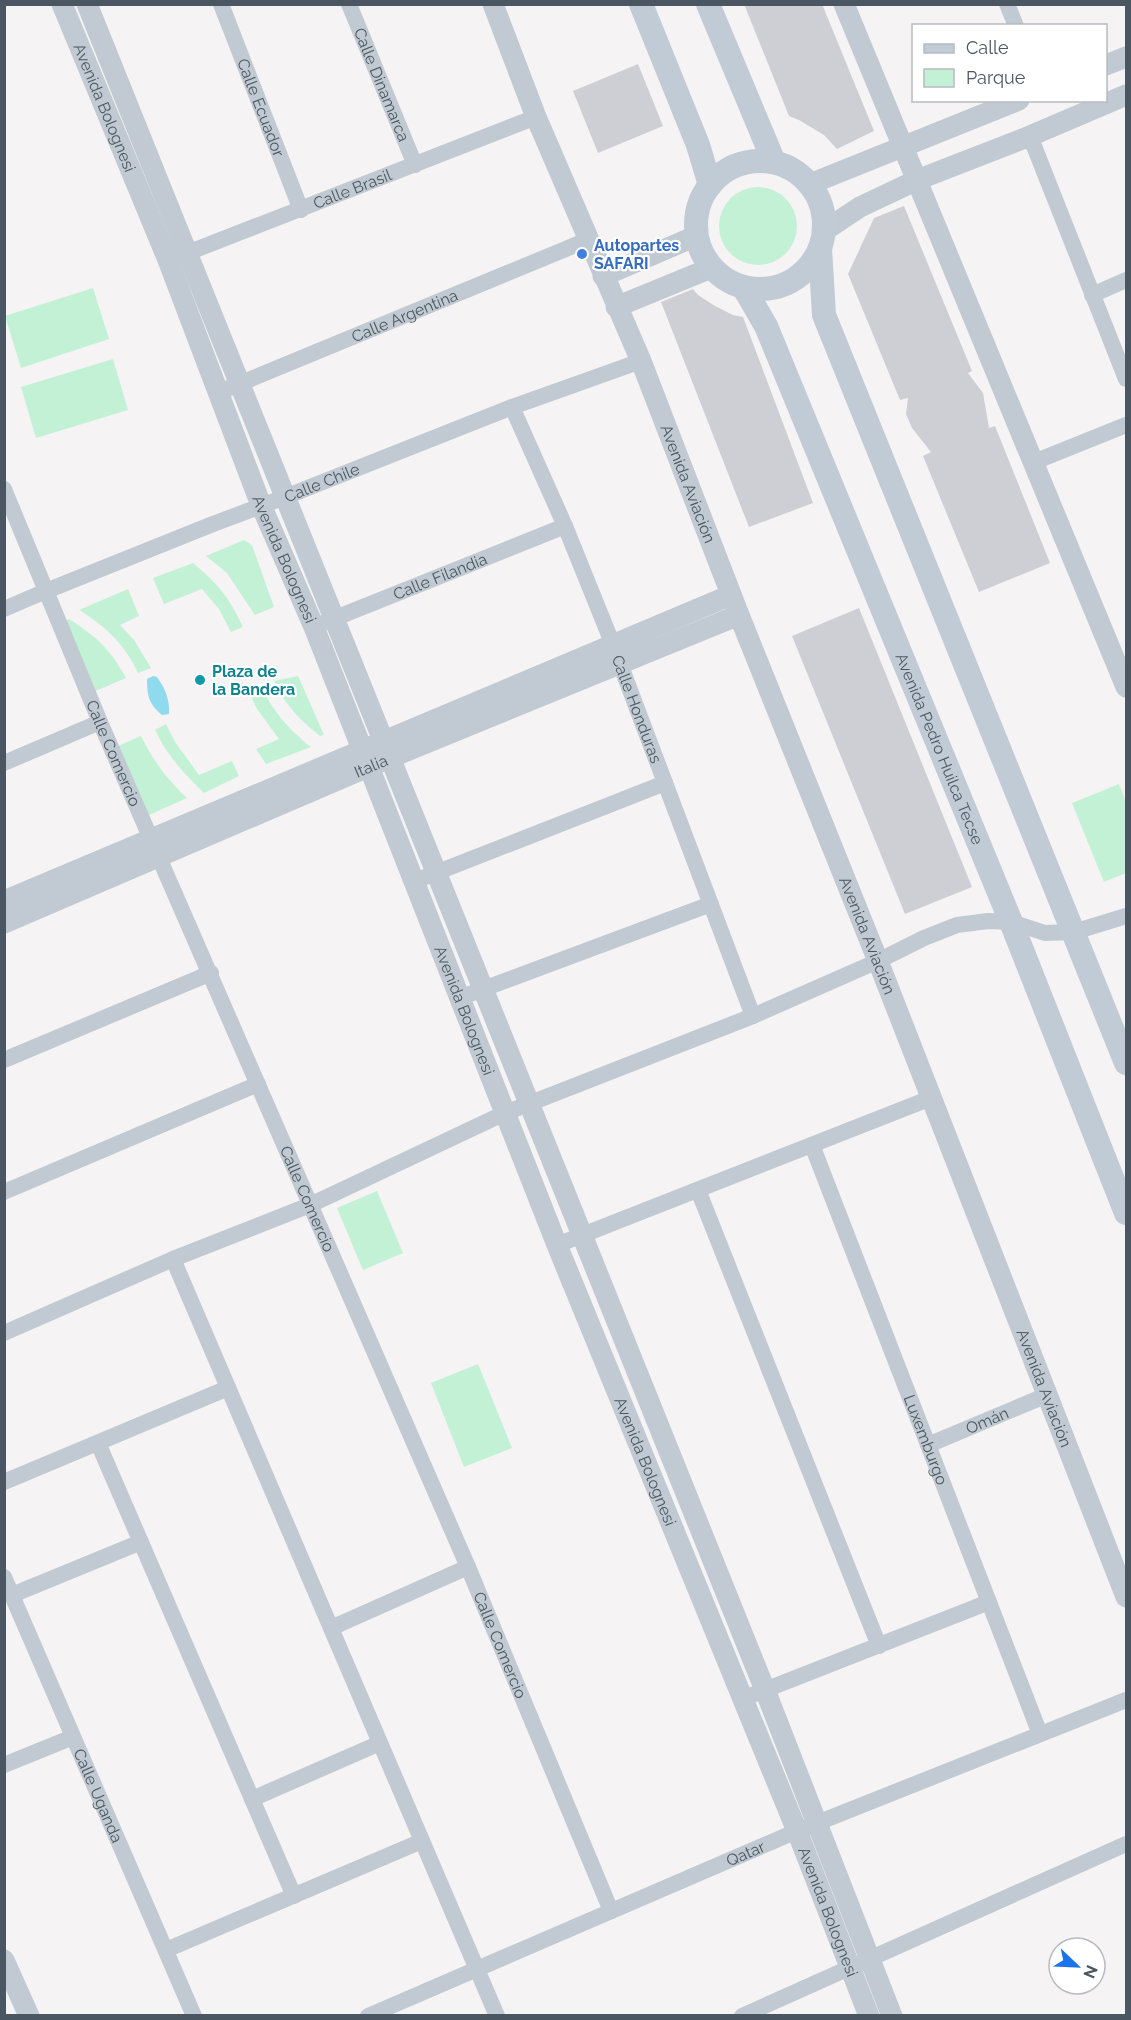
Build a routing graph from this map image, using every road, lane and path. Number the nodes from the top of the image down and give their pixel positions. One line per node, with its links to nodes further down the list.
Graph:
1 (62, 4): 28 (street, Avenida Bolognesi)
2 (87, 4): 27 (street, Avenida Bolognesi)
3 (221, 4): 23 (street, Calle Ecuador)
4 (349, 4): 19 (street, Calle Dinamarca)
5 (493, 4): 15 (street, Avenida Aviación)
6 (641, 4): 22 (main road)
7 (708, 4): 18 (main road)
8 (844, 4): 17 (street)
9 (1007, 4): 10 (street)
10 (1015, 24)
11 (1126, 57): 12 (street)
12 (1107, 65)
13 (1125, 100): 16 (street)
14 (1014, 102): 17 (street)
15 (536, 117): 19 (street, Calle Brasil); 25 (street, Avenida Aviación)
16 (1030, 136): 20 (street); 33 (street)
17 (903, 148): 20 (street); 21 (street)
18 (774, 162): 21 (main road); 22 (main road)
19 (414, 165): 23 (street, Calle Brasil)
20 (917, 180): 26 (street); 41 (street)
21 (810, 184): 26 (main road)
22 (710, 185): 24 (main road)
23 (301, 210): 27 (street, Calle Brasil)
24 (696, 236): 29 (main road); 30 (street)
25 (590, 239): 30 (street, Avenida Aviación); 37 (street, Calle Argentina)
26 (822, 239): 32 (main road); 67 (main road)
27 (188, 252): 28 (street, Calle Brasil); 37 (street, Avenida Bolognesi)
28 (168, 260): 38 (street, Avenida Bolognesi)
29 (711, 268): 32 (main road); 34 (street)
30 (603, 276): 34 (street, Avenida Aviación)
31 (1126, 280): 33 (street)
32 (744, 288): 65 (main road, Avenida Pedro Huilca Tecse)
33 (1092, 294): 36 (street)
34 (616, 307): 35 (street, Avenida Aviación)
35 (641, 362): 39 (street, Calle Chile); 47 (street, Avenida Aviación)
36 (1126, 379)
37 (240, 383): 38 (street, Calle Argentina); 43 (street, Avenida Bolognesi)
38 (219, 392): 44 (street, Avenida Bolognesi)
39 (512, 406): 43 (street, Calle Chile); 45 (street, Calle Honduras)
40 (1126, 424): 41 (street)
41 (1034, 462): 53 (street)
42 (5, 489): 46 (street, Calle Comercio)
43 (285, 497): 44 (street, Calle Chile); 50 (street, Avenida Bolognesi)
44 (261, 505): 46 (street, Calle Chile); 51 (street, Avenida Bolognesi)
45 (565, 526): 50 (street, Calle Filandia); 52 (street, Calle Honduras)
46 (46, 591): 48 (street, Calle Chile); 54 (street, Calle Comercio)
47 (731, 595): 49 (street, Avenida Aviación); 52 (street)
48 (4, 609)
49 (739, 615): 52 (street, Italia); 68 (street, Avenida Aviación)
50 (335, 619): 51 (street, Calle Filandia); 55 (street, Avenida Bolognesi)
51 (315, 627): 56 (street, Avenida Bolognesi)
52 (616, 655): 55 (street, Italia); 58 (street, Calle Honduras)
53 (1126, 687)
54 (100, 722): 57 (street); 59 (street, Calle Comercio)
55 (387, 749): 56 (street, Italia); 60 (street, Avenida Bolognesi)
56 (367, 758): 59 (street, Italia); 61 (street, Avenida Bolognesi)
57 (4, 763)
58 (665, 783): 60 (street); 63 (street, Calle Honduras)
59 (156, 848): 62 (street); 66 (street, Italia); 69 (street, Calle Comercio)
60 (436, 872): 61 (street); 70 (street, Avenida Bolognesi)
61 (415, 881): 71 (street, Avenida Bolognesi)
62 (4, 901)
63 (711, 904): 70 (street); 72 (street, Calle Honduras)
64 (1126, 916): 67 (street)
65 (1011, 922): 67 (street); 68 (street); 83 (main road, Avenida Pedro Huilca Tecse)
66 (4, 923)
67 (1074, 932): 74 (main road)
68 (878, 961): 72 (street); 76 (street, Avenida Aviación)
69 (211, 973): 73 (street); 75 (street, Calle Comercio)
70 (483, 989): 71 (street); 77 (street, Avenida Bolognesi)
71 (459, 998): 78 (street, Avenida Bolognesi)
72 (753, 1016): 77 (street)
73 (4, 1060)
74 (1126, 1063)
75 (258, 1084): 81 (street); 82 (street, Calle Comercio)
76 (931, 1098): 79 (street); 89 (street, Avenida Aviación)
77 (529, 1103): 78 (street); 84 (street, Avenida Bolognesi)
78 (505, 1113): 82 (street); 85 (street, Avenida Bolognesi)
79 (812, 1144): 80 (street); 91 (street, Luxemburgo)
80 (698, 1190): 84 (street); 100 (street)
81 (4, 1192)
82 (310, 1205): 86 (street); 94 (street, Calle Comercio)
83 (1126, 1213)
84 (582, 1235): 85 (street); 101 (street, Avenida Bolognesi)
85 (558, 1245): 102 (street, Avenida Bolognesi)
86 (173, 1259): 87 (street); 88 (street)
87 (4, 1333)
88 (228, 1388): 90 (street); 99 (street)
89 (1047, 1395): 91 (street, Omán); 97 (street, Avenida Aviación)
90 (98, 1443): 92 (street); 93 (street)
91 (928, 1445): 98 (street, Luxemburgo)
92 (4, 1482)
93 (141, 1542): 96 (street); 108 (street)
94 (468, 1567): 99 (street); 113 (street, Calle Comercio)
95 (4, 1577): 96 (street, Calle Uganda)
96 (12, 1595): 105 (street, Calle Uganda)
97 (1126, 1597)
98 (989, 1602): 100 (street); 104 (street, Luxemburgo)
99 (331, 1628): 106 (street)
100 (879, 1646): 101 (street)
101 (765, 1690): 102 (street); 109 (street, Avenida Bolognesi)
102 (742, 1699): 109 (street, Avenida Bolognesi)
103 (1126, 1700): 104 (street, Qatar)
104 (1040, 1734): 109 (street, Qatar)
105 (73, 1737): 107 (street); 114 (street, Calle Uganda)
106 (380, 1743): 108 (street); 110 (street)
107 (4, 1765)
108 (252, 1798): 112 (street)
109 (807, 1827): 113 (street, Qatar); 116 (street, Avenida Bolognesi)
110 (422, 1841): 112 (street); 117 (street)
111 (1126, 1844): 116 (street)
112 (294, 1896): 114 (street)
113 (611, 1911): 117 (street, Qatar)
114 (166, 1950): 119 (street, Calle Uganda)
115 (4, 1960): 118 (street)
116 (860, 1963): 122 (street); 123 (street, Avenida Bolognesi); 124 (street, Avenida Bolognesi)
117 (477, 1969): 120 (street, Qatar); 121 (street)
118 (29, 2016)
119 (194, 2016)
120 (368, 2016)
121 (497, 2016)
122 (742, 2016)
123 (869, 2016)
124 (891, 2016)

